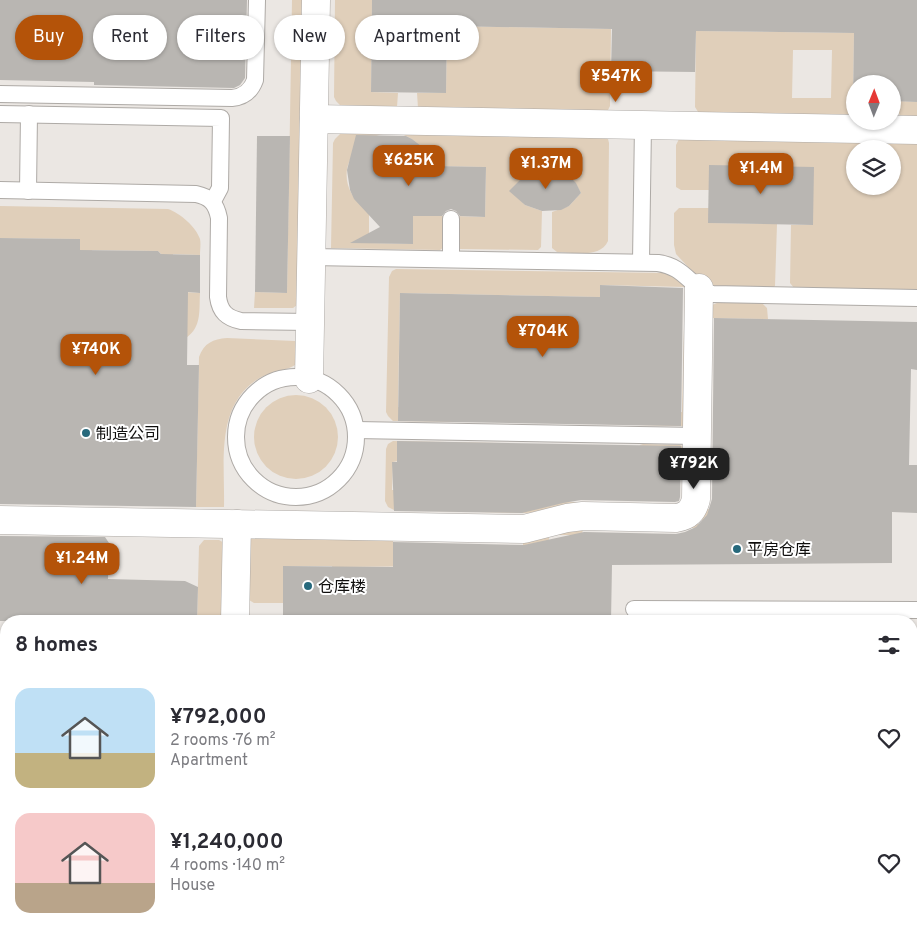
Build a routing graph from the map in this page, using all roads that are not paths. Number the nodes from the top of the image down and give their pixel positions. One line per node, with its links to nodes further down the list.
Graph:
1 (257, 0): 3 (lane)
2 (316, 0): 6 (street)
3 (0, 94)
4 (0, 114): 5 (lane)
5 (30, 114): 10 (lane); 11 (lane)
6 (314, 119): 7 (street); 13 (street)
7 (643, 125): 8 (street); 15 (lane)
8 (917, 130)
9 (0, 190): 10 (lane)
10 (28, 191): 11 (lane)
11 (213, 201): 18 (lane)
12 (451, 219): 14 (lane)
13 (311, 257): 14 (lane); 18 (street)
14 (451, 259): 15 (lane)
15 (640, 262): 16 (lane)
16 (699, 288): 17 (lane); 21 (street)
17 (917, 298)
18 (310, 322): 19 (street)
19 (309, 379): 20 (lane); 22 (lane)
20 (356, 430): 21 (lane); 22 (lane)
21 (697, 436): 25 (street)
22 (307, 497): 25 (lane)
23 (0, 520): 24 (street)
24 (237, 524): 25 (street); 28 (street)
25 (307, 525)
26 (634, 610): 27 (lane)
27 (917, 610)
28 (235, 615)

